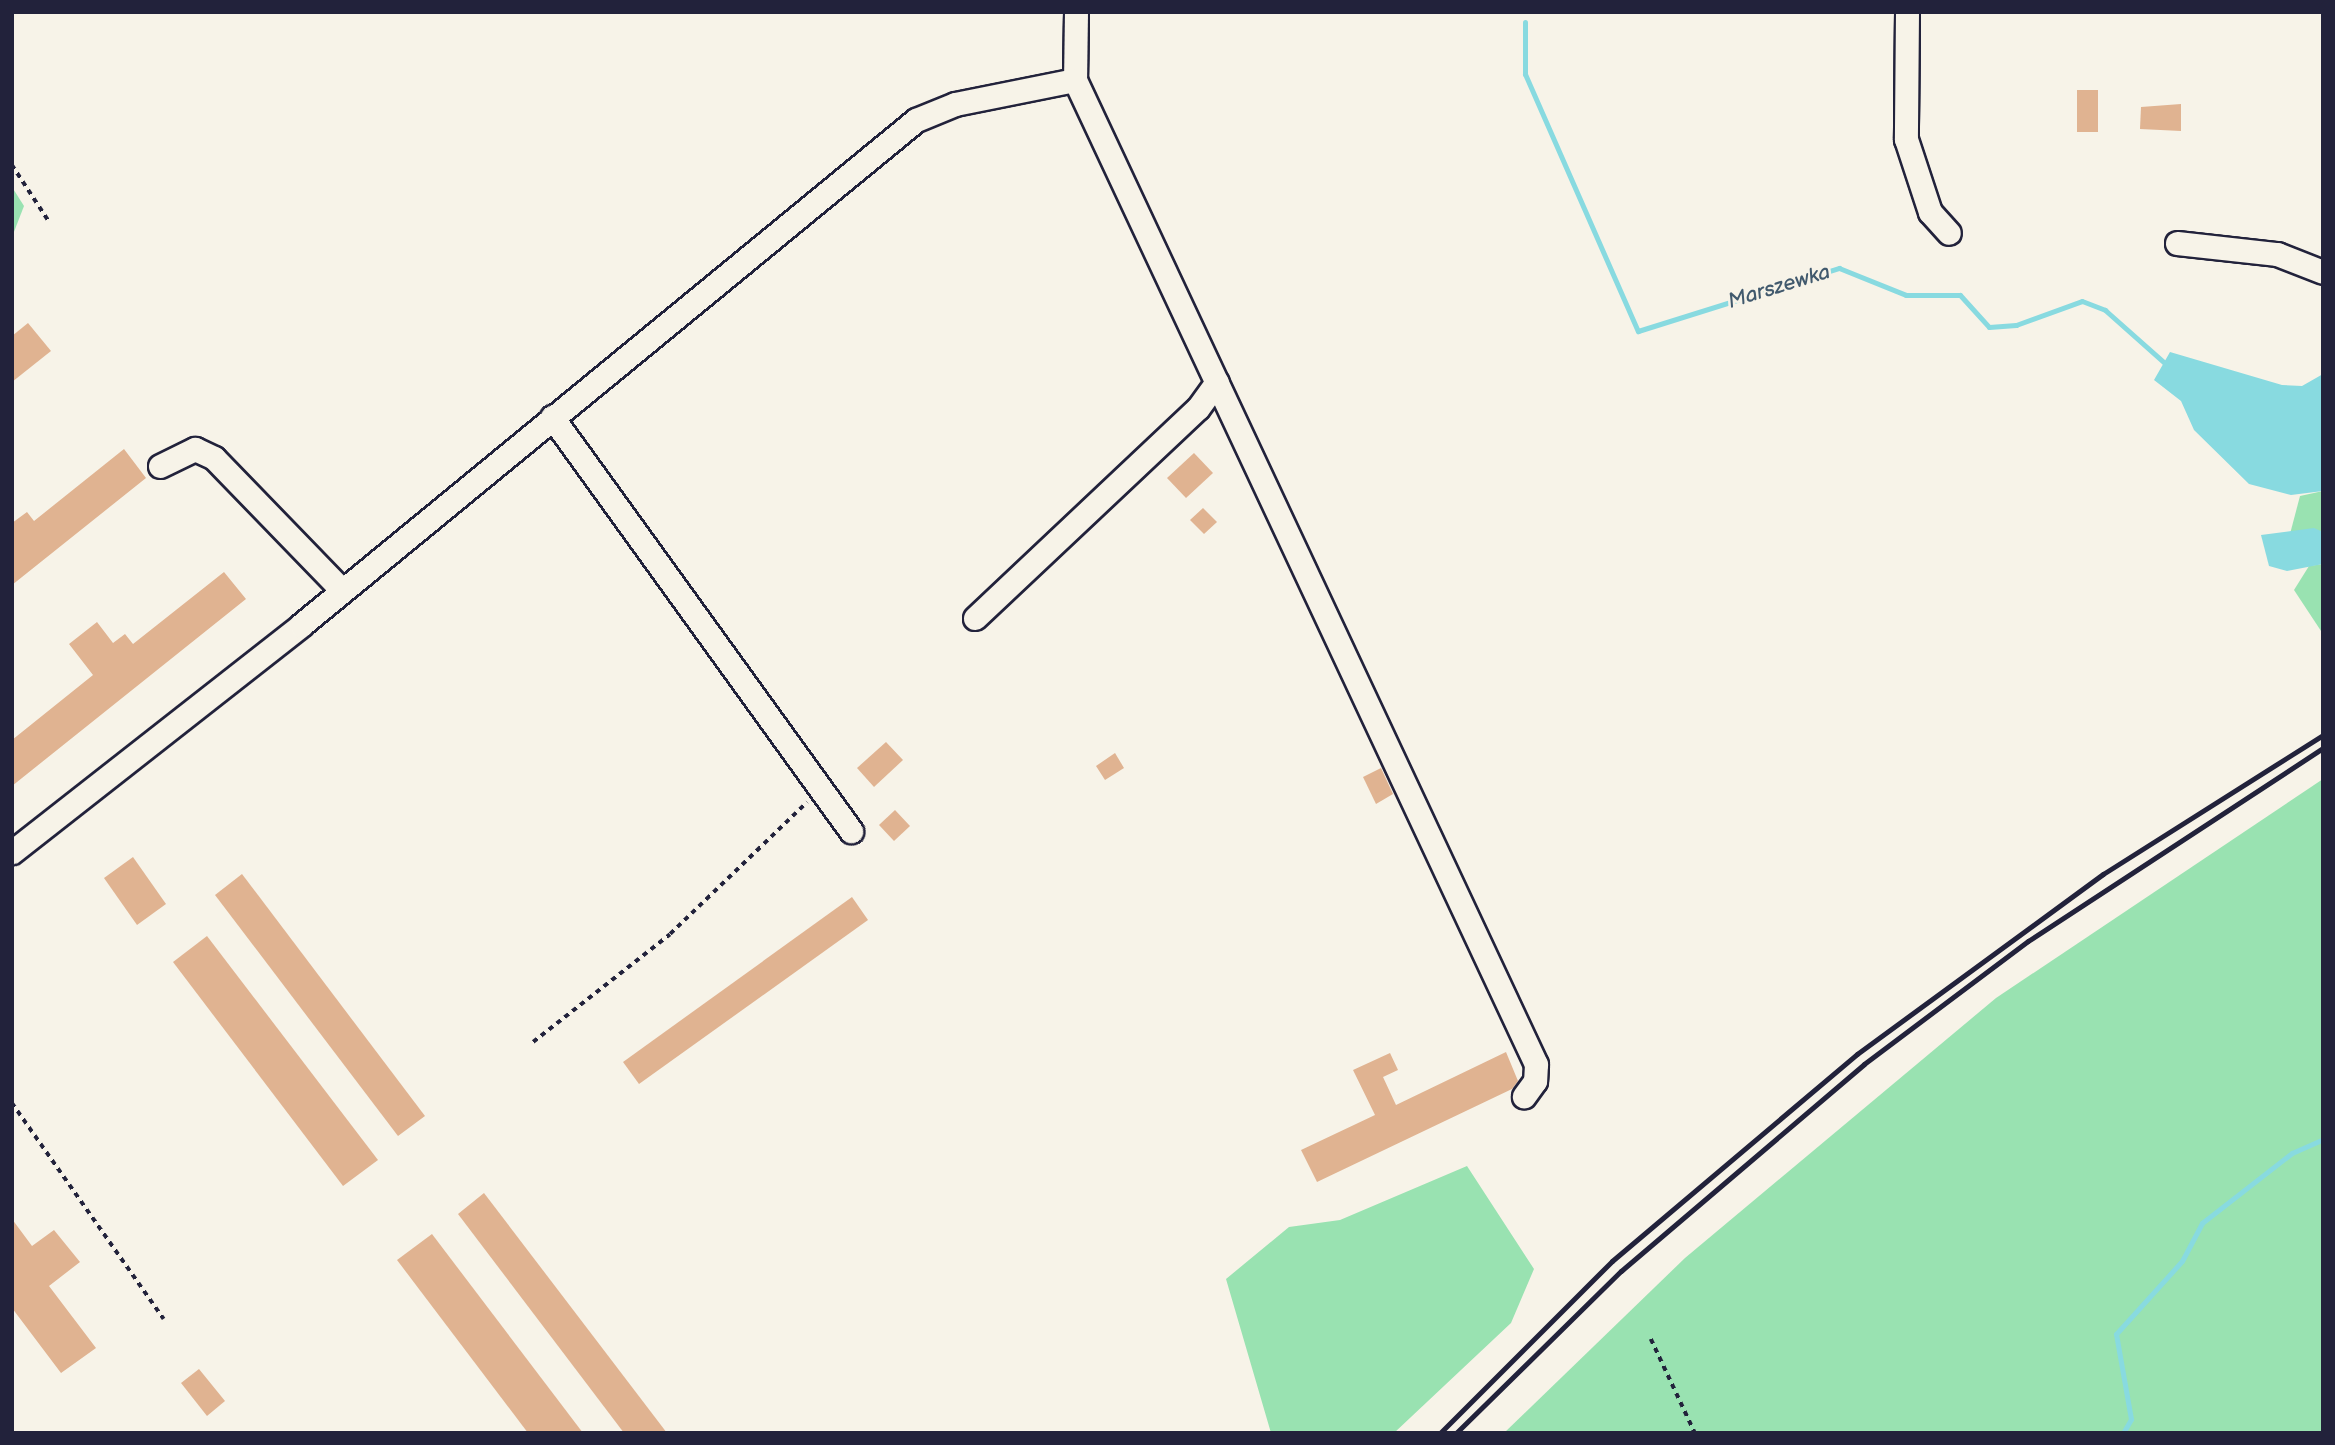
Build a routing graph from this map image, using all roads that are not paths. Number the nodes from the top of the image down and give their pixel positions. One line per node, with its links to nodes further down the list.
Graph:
1 (1076, 12): 3 (street)
2 (1907, 12): 4 (street)
3 (1075, 80): 7 (street); 8 (street)
4 (1949, 233)
5 (2177, 243): 6 (street)
6 (2323, 272)
7 (1217, 382): 11 (street); 14 (street)
8 (552, 416): 10 (street); 12 (street)
9 (160, 466): 10 (street)
10 (342, 590): 13 (street)
11 (975, 618)
12 (851, 831)
13 (12, 852)
14 (1524, 1096)

